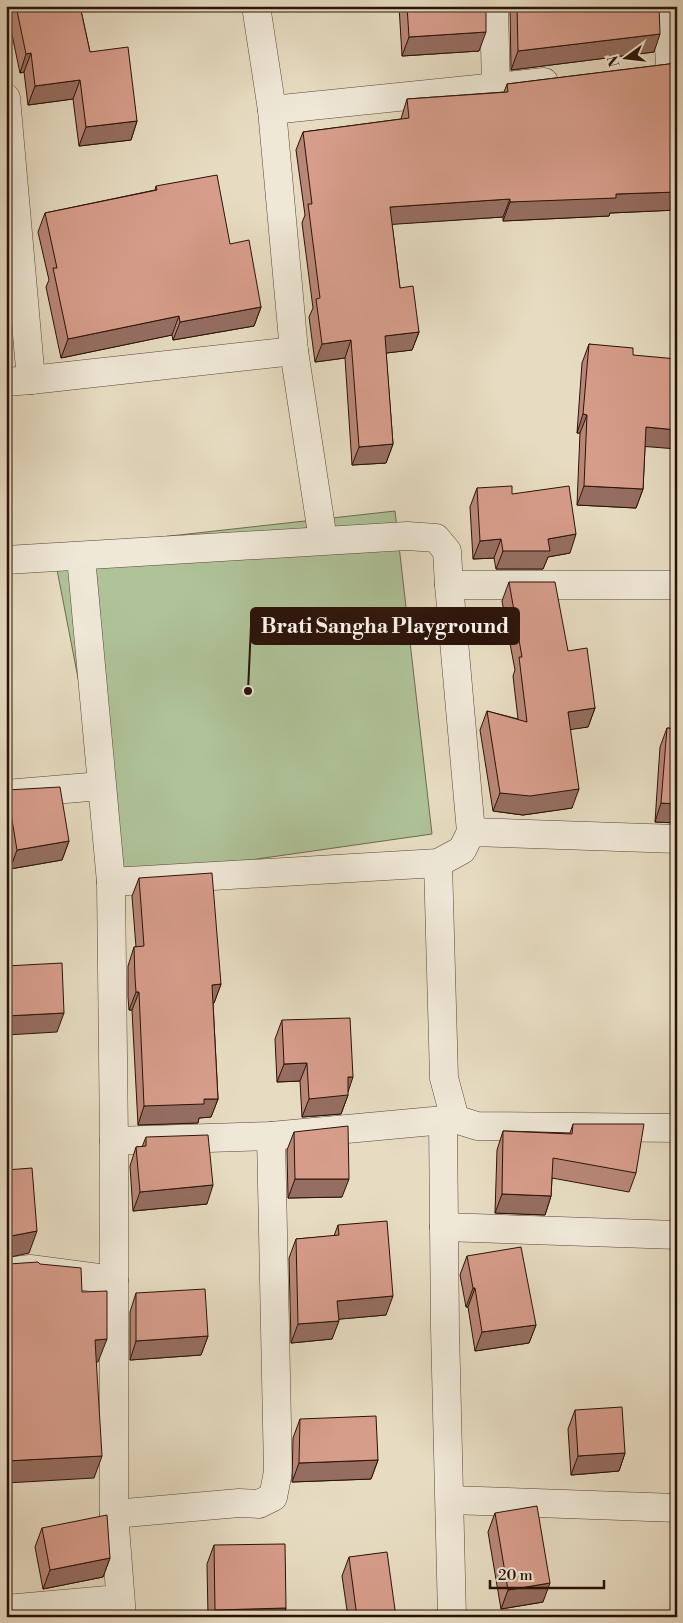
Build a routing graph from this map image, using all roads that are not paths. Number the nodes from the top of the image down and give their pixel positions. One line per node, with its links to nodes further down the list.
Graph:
1 (256, 6): 9 (street)
2 (494, 6): 7 (street)
3 (667, 6): 4 (street)
4 (673, 65): 5 (street)
5 (640, 70)
6 (572, 78): 7 (street)
7 (496, 87): 9 (street)
8 (6, 98): 11 (street)
9 (272, 110): 10 (street)
10 (294, 351): 11 (street); 12 (street)
11 (19, 381)
12 (323, 540): 13 (street); 15 (street)
13 (81, 557): 14 (street); 17 (street)
14 (6, 560)
15 (449, 585): 16 (street); 19 (street)
16 (677, 585)
17 (101, 786): 18 (street); 22 (street)
18 (6, 794)
19 (471, 832): 20 (street); 21 (street)
20 (677, 839)
21 (438, 863): 22 (street); 23 (street)
22 (110, 882): 26 (street)
23 (449, 1120): 24 (street); 25 (street); 27 (street)
24 (677, 1128)
25 (271, 1136): 26 (street); 33 (street)
26 (114, 1141): 30 (street)
27 (444, 1228): 28 (street); 31 (street)
28 (677, 1235)
29 (6, 1272): 30 (street)
30 (114, 1280): 33 (street)
31 (450, 1500): 32 (street); 36 (street)
32 (677, 1508)
33 (114, 1514): 34 (street)
34 (121, 1608): 35 (street)
35 (6, 1609)
36 (452, 1617)

